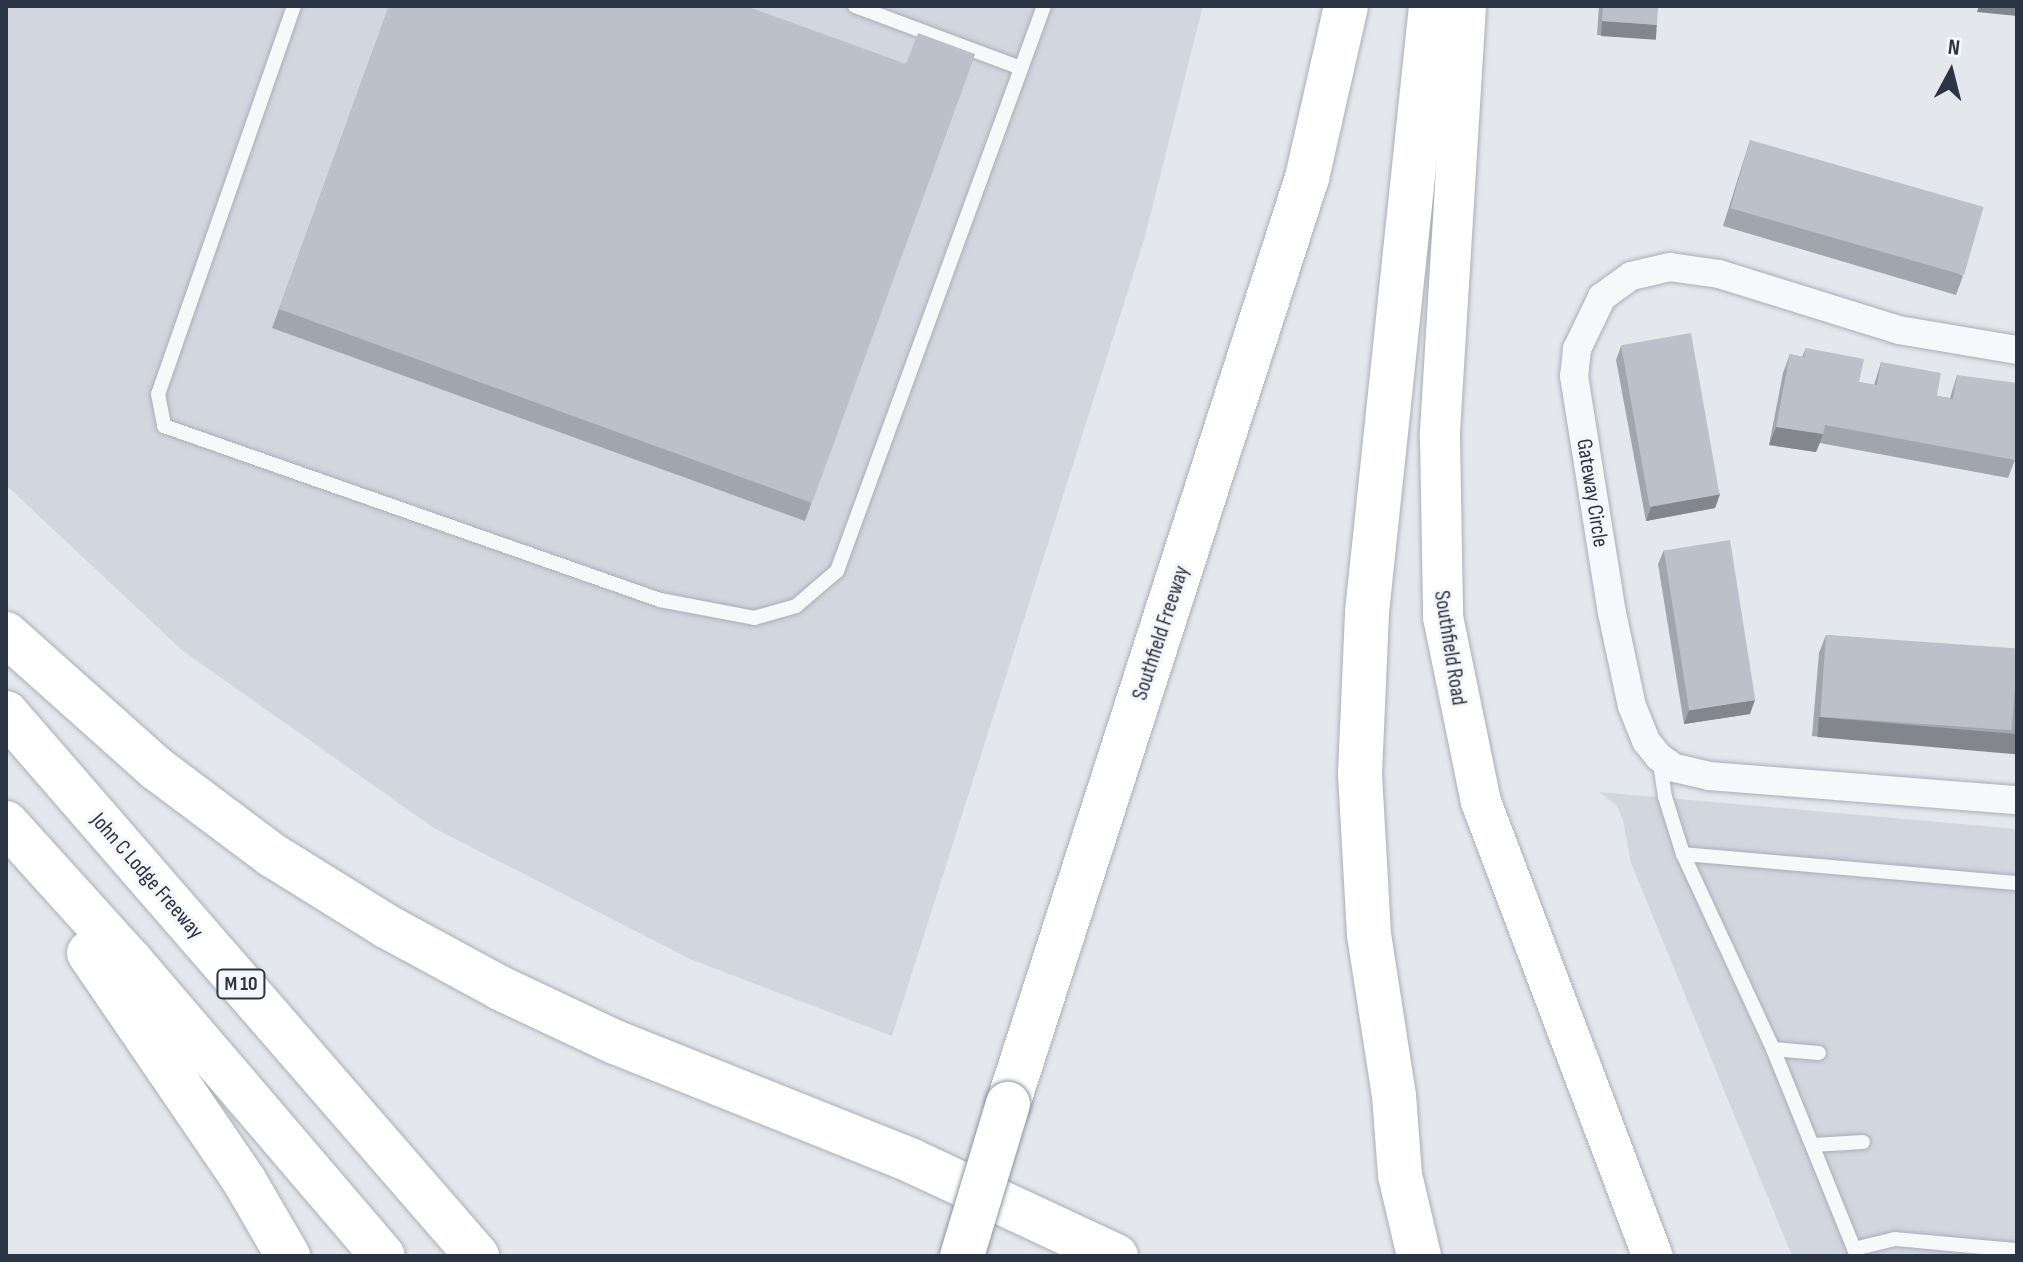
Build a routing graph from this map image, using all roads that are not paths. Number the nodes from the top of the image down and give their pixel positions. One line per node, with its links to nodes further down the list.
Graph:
1 (294, 6): 7 (lane)
2 (855, 6): 7 (lane)
3 (1044, 6): 7 (lane)
4 (1346, 6): 27 (highway, Southfield Freeway, bridge)
5 (1431, 6): 19 (highway)
6 (1466, 6): 31 (main road, Southfield Road)
7 (1021, 68)
8 (2017, 350): 11 (street, Gateway Circle)
9 (6, 634): 28 (highway)
10 (6, 713): 26 (highway, John C Lodge Freeway / M 10)
11 (1659, 757): 12 (street); 15 (lane)
12 (2017, 800)
13 (6, 823): 25 (highway)
14 (6, 852): 24 (highway)
15 (1683, 854): 16 (lane); 17 (lane)
16 (2017, 883)
17 (1773, 1049): 18 (lane); 21 (lane)
18 (1819, 1053)
19 (1394, 1096): 29 (highway); 30 (highway)
20 (1863, 1142): 21 (lane)
21 (1814, 1145): 23 (lane)
22 (2017, 1250): 23 (lane)
23 (1856, 1252)
24 (288, 1256)
25 (383, 1256)
26 (477, 1256)
27 (962, 1256)
28 (1116, 1256)
29 (1419, 1256)
30 (1450, 1256)
31 (1653, 1256)

